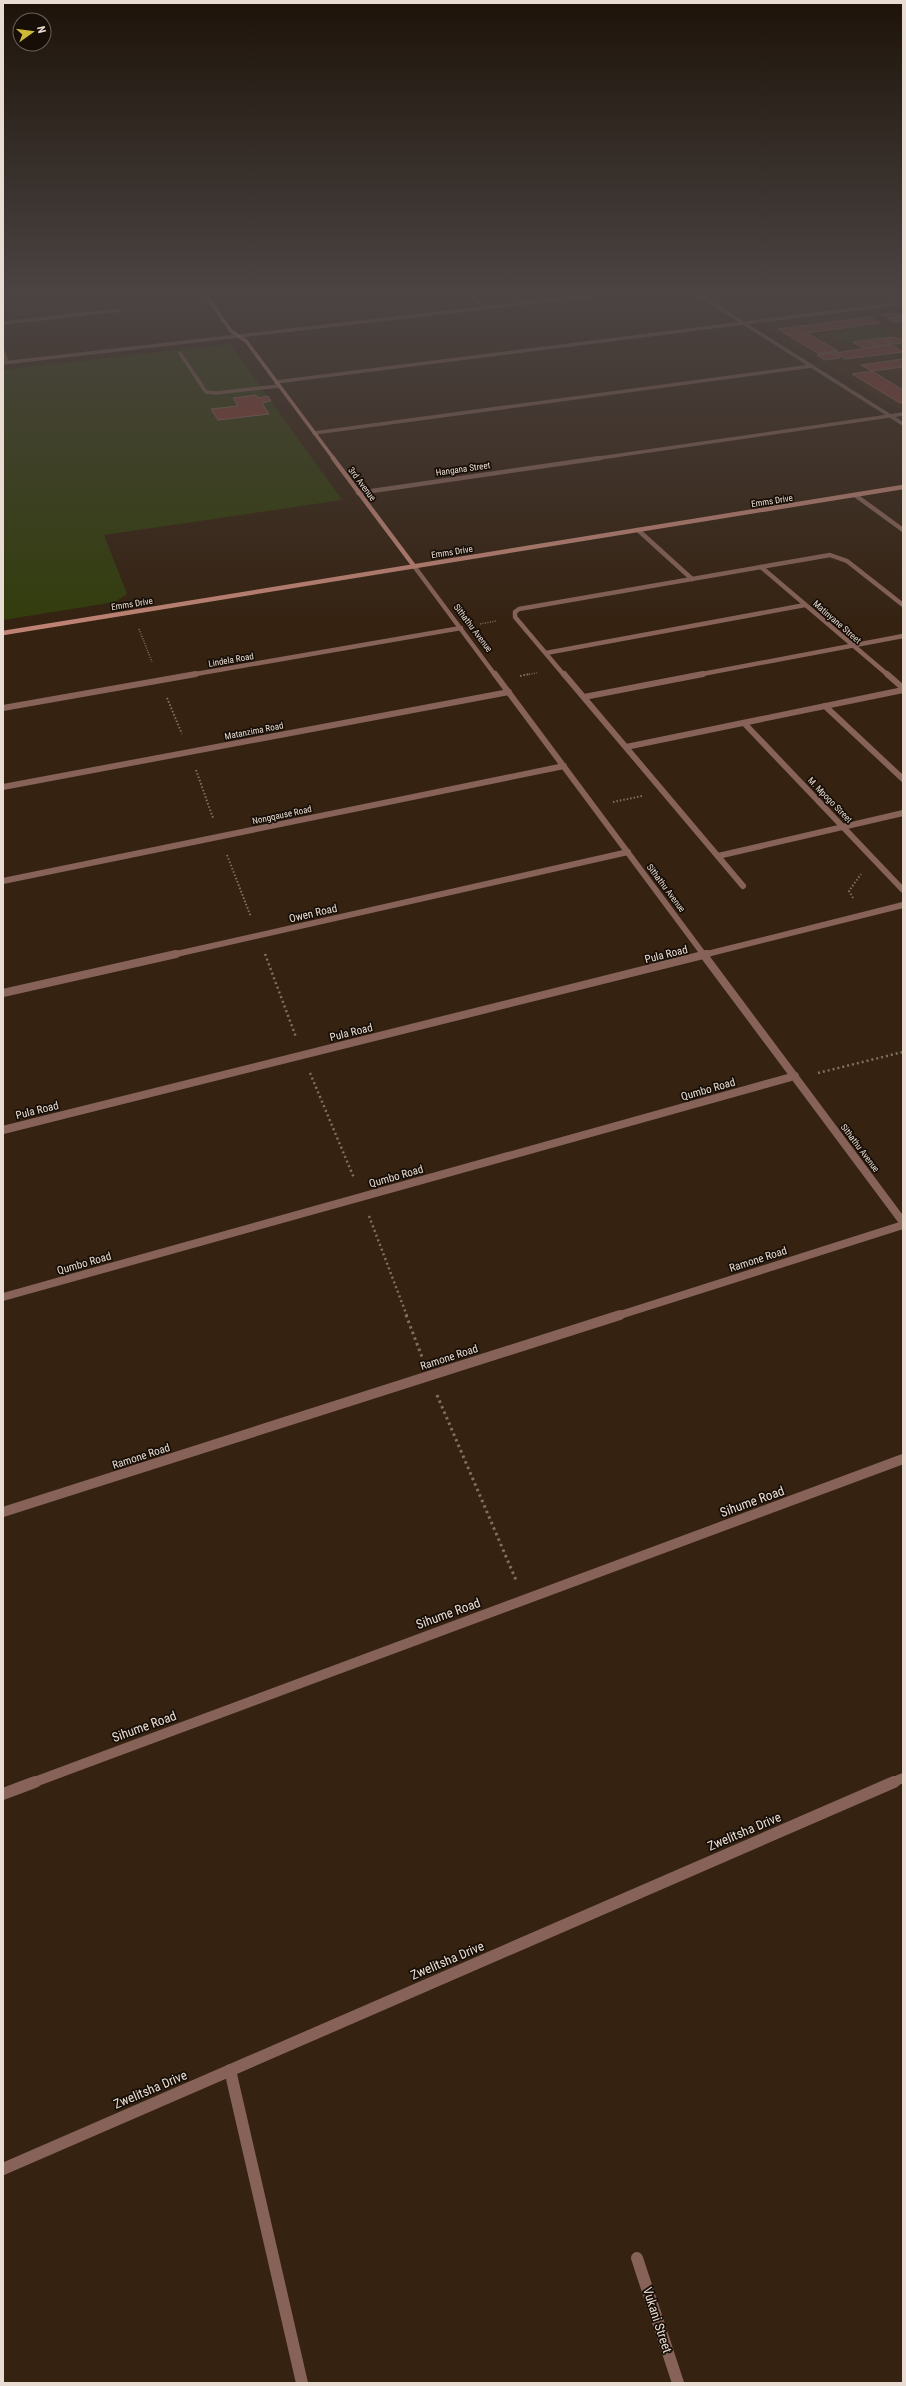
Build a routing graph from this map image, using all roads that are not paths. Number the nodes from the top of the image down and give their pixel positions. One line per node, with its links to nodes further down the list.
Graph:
1 (291, 402): 7 (street, 3rd Avenue)
2 (542, 402): 7 (street)
3 (869, 402): 5 (street)
4 (903, 414): 5 (street, Hangana Street)
5 (890, 416): 6 (street); 9 (street, Hangana Street)
6 (903, 424)
7 (314, 433): 9 (street, 3rd Avenue)
8 (903, 487): 10 (street, Emms Drive)
9 (358, 493): 13 (street, 3rd Avenue)
10 (856, 495): 11 (street, Emms Drive); 12 (street)
11 (638, 530): 13 (street, Emms Drive); 15 (street)
12 (903, 530)
13 (414, 566): 18 (street, Sithathu Avenue); 19 (street, Emms Drive)
14 (761, 567): 15 (street); 16 (street, Matinyane Street); 17 (street)
15 (692, 579): 22 (street)
16 (805, 605): 21 (street, Matinyane Street); 22 (street)
17 (903, 605)
18 (461, 628): 24 (street, Sithathu Avenue); 27 (street, Lindela Road)
19 (3, 633)
20 (903, 636): 21 (street)
21 (852, 646): 23 (street, Matinyane Street); 25 (street)
22 (546, 653): 25 (street)
23 (903, 689): 26 (street)
24 (509, 692): 30 (street, Sithathu Avenue); 32 (street, Matanzima Road)
25 (584, 697): 29 (street)
26 (825, 706): 28 (street); 31 (street)
27 (3, 708)
28 (744, 723): 29 (street); 34 (street, M. Mpogo Street)
29 (626, 747): 36 (street)
30 (564, 766): 35 (street, Sithathu Avenue); 37 (street, Nongqause Road)
31 (903, 779)
32 (3, 787)
33 (903, 813): 34 (street)
34 (843, 827): 36 (street); 39 (street, M. Mpogo Street)
35 (628, 852): 41 (street, Sithathu Avenue); 42 (street, Owen Road)
36 (718, 856): 38 (street)
37 (3, 881)
38 (743, 886)
39 (903, 890)
40 (903, 905): 41 (street, Pula Road)
41 (705, 955): 43 (street, Sithathu Avenue); 44 (street, Pula Road)
42 (3, 993)
43 (795, 1076): 45 (street, Sithathu Avenue); 47 (street, Qumbo Road)
44 (3, 1130)
45 (903, 1222)
46 (903, 1225): 49 (street, Ramone Road)
47 (3, 1297)
48 (903, 1459): 51 (street, Sihume Road)
49 (3, 1512)
50 (903, 1778): 52 (street, Zwelitsha Drive)
51 (3, 1794)
52 (230, 2070): 53 (street, Zwelitsha Drive); 55 (street)
53 (3, 2169)
54 (637, 2258): 56 (street, Vukani Street)
55 (302, 2383)
56 (678, 2383)

